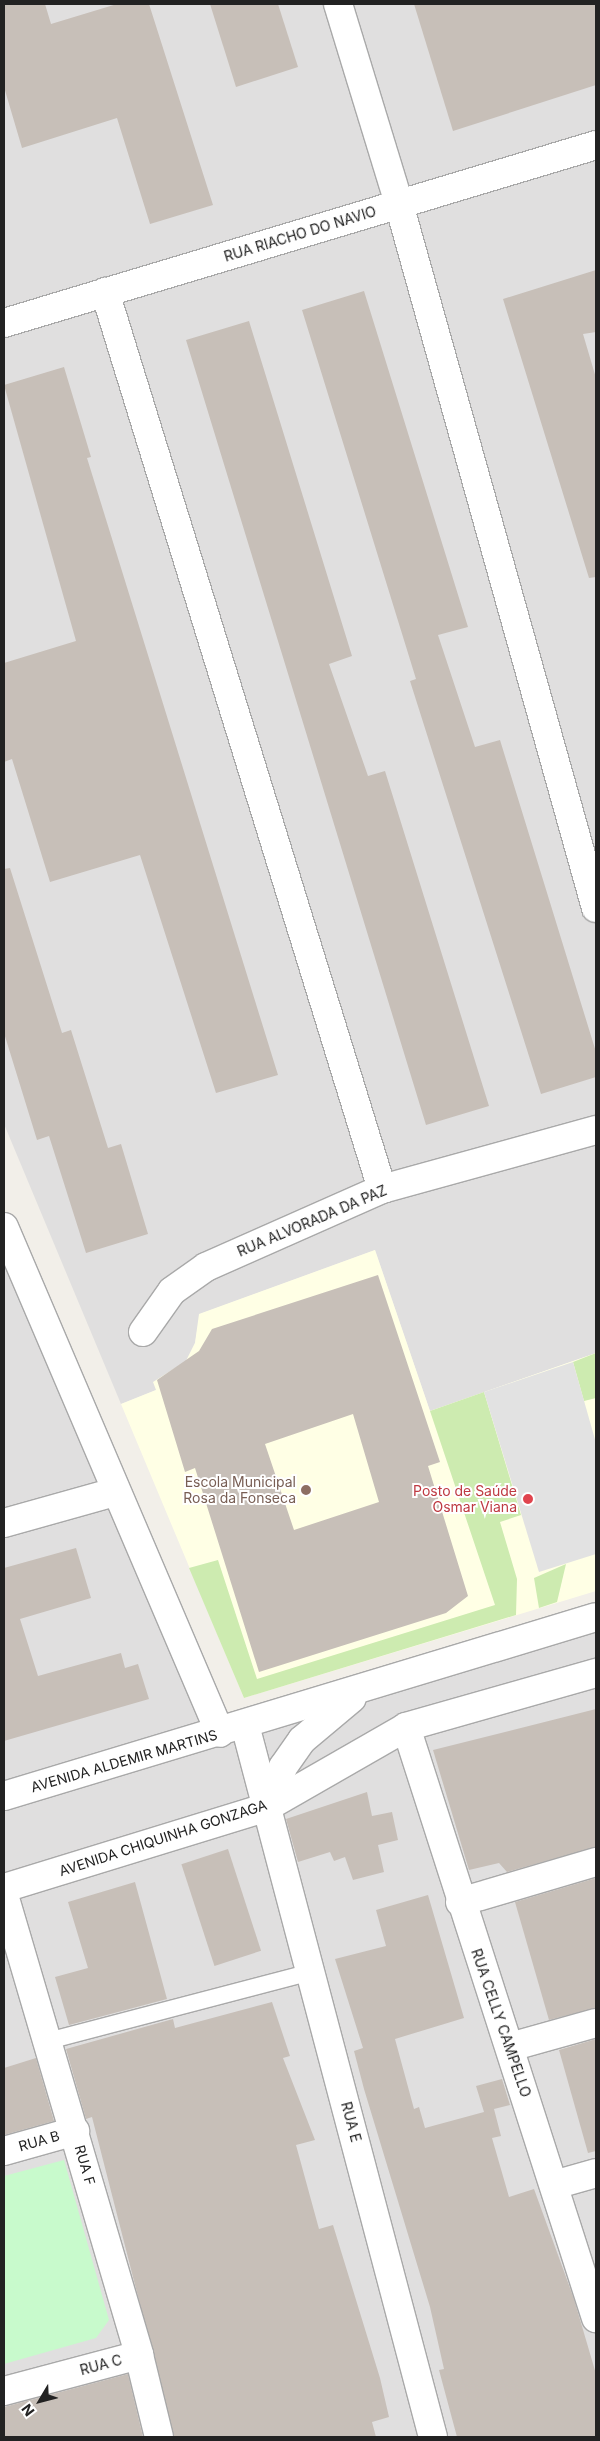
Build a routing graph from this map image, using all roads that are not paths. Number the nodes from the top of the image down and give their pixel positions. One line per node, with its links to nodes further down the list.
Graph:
1 (338, 4): 3 (street)
2 (596, 145): 3 (street, RUA RIACHO DO NAVIO)
3 (399, 204): 4 (street, RUA RIACHO DO NAVIO); 6 (street)
4 (105, 292): 5 (street, RUA RIACHO DO NAVIO); 8 (street)
5 (4, 323)
6 (596, 908)
7 (596, 1130): 8 (street, RUA ALVORADA DA PAZ)
8 (382, 1189): 10 (street, RUA ALVORADA DA PAZ)
9 (4, 1227): 11 (street, RUA E)
10 (143, 1332)
11 (114, 1492): 12 (street); 17 (street, RUA E)
12 (4, 1523)
13 (596, 1617): 15 (street)
14 (596, 1673): 16 (street, AVENIDA CHIQUINHA GONZAGA)
15 (366, 1688): 17 (street); 19 (street)
16 (406, 1727): 19 (street, AVENIDA CHIQUINHA GONZAGA); 23 (street, RUA CELLY CAMPELLO)
17 (232, 1729): 18 (street, AVENIDA ALDEMIR MARTINS); 19 (street, RUA E)
18 (4, 1796)
19 (267, 1807): 21 (street, AVENIDA CHIQUINHA GONZAGA); 24 (street, RUA E)
20 (596, 1862): 23 (street)
21 (4, 1888)
22 (4, 1895): 26 (street, RUA F)
23 (460, 1902): 27 (street, RUA CELLY CAMPELLO)
24 (311, 1972): 26 (lane); 36 (street, RUA E)
25 (596, 2023): 27 (street)
26 (48, 2041): 28 (street, RUA F)
27 (510, 2047): 31 (street, RUA CELLY CAMPELLO)
28 (75, 2131): 29 (street, RUA B); 33 (street, RUA F)
29 (4, 2150)
30 (596, 2173): 31 (street)
31 (554, 2185): 32 (street, RUA CELLY CAMPELLO)
32 (596, 2318)
33 (140, 2355): 34 (street, RUA C); 35 (street, RUA F)
34 (4, 2391)
35 (159, 2437)
36 (434, 2437)

